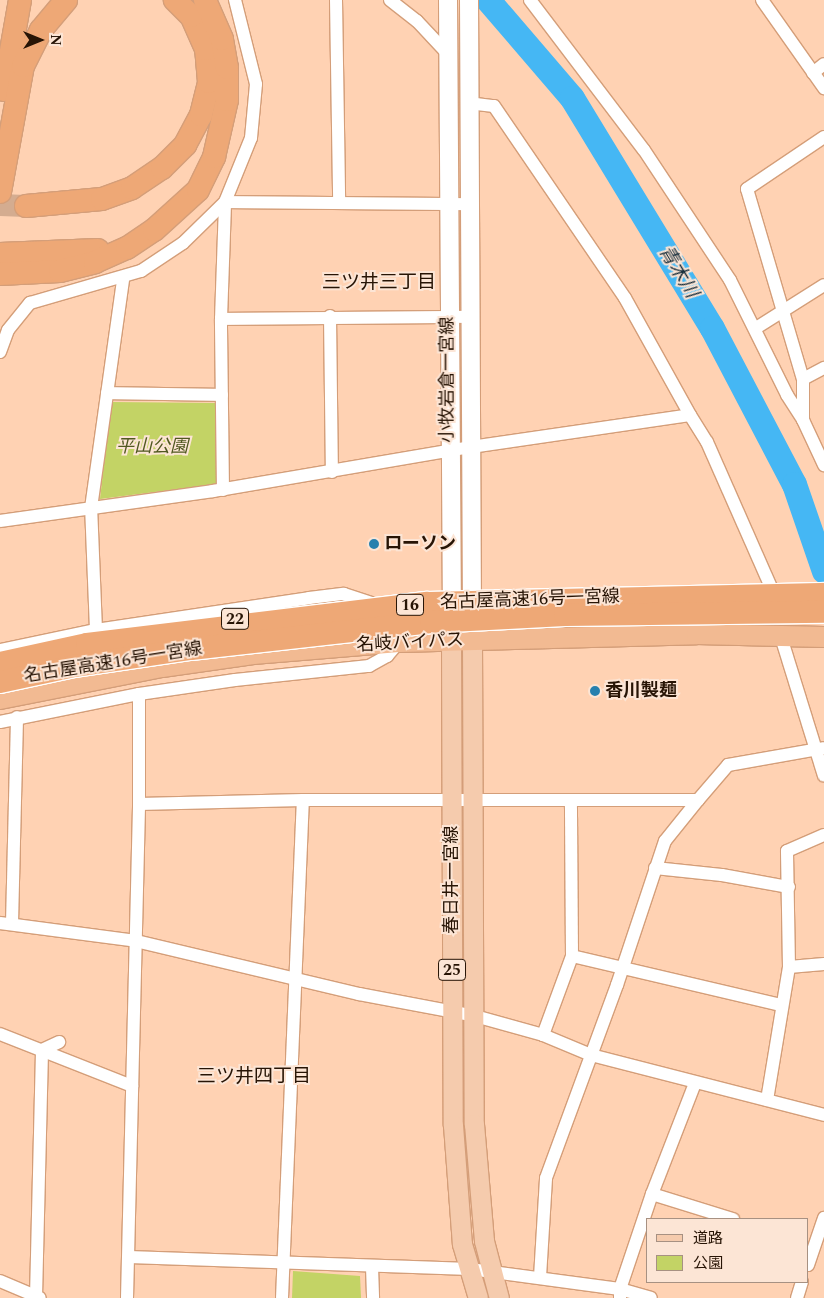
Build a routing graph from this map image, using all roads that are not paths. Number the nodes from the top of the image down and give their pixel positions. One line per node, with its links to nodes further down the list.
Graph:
1 (20, 0): 17 (highway)
2 (66, 0): 19 (highway)
3 (175, 0): 24 (highway)
4 (205, 0): 25 (highway)
5 (235, 0): 21 (street)
6 (336, 0): 20 (street)
7 (390, 0): 12 (street)
8 (448, 0): 12 (main road, 小牧岩倉一宮線)
9 (469, 0): 16 (main road, 小牧岩倉一宮線)
10 (530, 0): 35 (street)
11 (762, 0): 14 (street)
12 (448, 54): 22 (main road, 小牧岩倉一宮線)
13 (824, 64): 14 (street)
14 (813, 73): 15 (street)
15 (824, 88)
16 (468, 103): 23 (main road, 小牧岩倉一宮線); 41 (street)
17 (0, 110)
18 (824, 137): 30 (street)
19 (0, 192)
20 (339, 201): 21 (street); 22 (street)
21 (225, 202): 28 (street); 34 (street)
22 (447, 204): 23 (street); 32 (main road, 小牧岩倉一宮線)
23 (469, 204): 33 (main road, 小牧岩倉一宮線)
24 (26, 206)
25 (126, 248): 26 (highway); 27 (highway)
26 (0, 254)
27 (0, 274)
28 (123, 279): 36 (street); 39 (street)
29 (824, 285): 30 (street)
30 (784, 311): 35 (street); 38 (street)
31 (330, 316): 32 (street); 34 (street); 47 (street)
32 (448, 317): 33 (street); 45 (main road, 小牧岩倉一宮線)
33 (470, 317): 44 (main road, 小牧岩倉一宮線)
34 (221, 319): 40 (street)
35 (756, 328): 42 (street)
36 (0, 352)
37 (824, 368): 38 (street)
38 (804, 379): 42 (street)
39 (107, 393): 40 (street); 49 (street)
40 (222, 395): 48 (street)
41 (690, 415): 44 (street); 51 (street)
42 (804, 420): 43 (street)
43 (820, 444): 46 (street)
44 (471, 446): 45 (street); 54 (main road, 小牧岩倉一宮線)
45 (449, 452): 47 (street); 55 (main road, 小牧岩倉一宮線)
46 (824, 465)
47 (332, 472): 48 (street)
48 (223, 490): 49 (street)
49 (91, 508): 50 (street); 58 (street)
50 (0, 521)
51 (778, 587): 52 (highway, 22); 54 (highway, 22)
52 (824, 587)
53 (824, 594): 66 (highway, 名古屋高速16号一宮線 / 16, bridge)
54 (472, 595): 55 (highway, 22); 62 (main road, 小牧岩倉一宮線)
55 (452, 597): 56 (highway, 22); 61 (main road, 小牧岩倉一宮線)
56 (372, 603): 58 (street); 65 (highway, 22)
57 (824, 612): 67 (highway, 名古屋高速16号一宮線 / 16, bridge)
58 (96, 630): 64 (street)
59 (789, 637): 60 (highway, 名岐バイパス / 22); 62 (highway, 名岐バイパス / 22); 72 (street)
60 (824, 637)
61 (451, 640): 62 (highway, 名岐バイパス / 22); 63 (highway, 名岐バイパス / 22); 74 (main road, 春日井一宮線 / 25)
62 (472, 640): 75 (main road, 春日井一宮線 / 25)
63 (399, 642): 68 (street); 69 (highway, 名岐バイパス / 22)
64 (0, 650)
65 (0, 656)
66 (0, 663)
67 (0, 682)
68 (138, 694): 70 (street); 79 (street)
69 (0, 699)
70 (16, 718): 71 (street); 83 (street)
71 (0, 722)
72 (820, 750): 73 (street); 77 (street)
73 (824, 776)
74 (452, 799): 75 (street); 76 (street); 91 (main road, 春日井一宮線 / 25)
75 (474, 799): 78 (street); 92 (main road, 春日井一宮線 / 25)
76 (303, 800): 79 (street); 89 (street)
77 (698, 800): 78 (street); 81 (street)
78 (571, 802): 85 (street)
79 (139, 804): 84 (street)
80 (824, 835): 82 (street)
81 (655, 868): 82 (street); 87 (street)
82 (789, 887): 88 (street)
83 (6, 923): 84 (street)
84 (136, 941): 89 (street); 99 (street)
85 (572, 956): 87 (street); 94 (street)
86 (824, 964): 88 (street)
87 (623, 967): 90 (street); 97 (street)
88 (789, 967): 90 (street)
89 (297, 977): 91 (street); 108 (street)
90 (781, 1005): 100 (street)
91 (452, 1012): 92 (street); 110 (main road, 春日井一宮線 / 25)
92 (475, 1016): 94 (street); 111 (main road, 春日井一宮線 / 25)
93 (0, 1034): 96 (street)
94 (543, 1035): 97 (street)
95 (59, 1042): 96 (street)
96 (42, 1050): 99 (street); 116 (street)
97 (591, 1056): 98 (street); 112 (street)
98 (695, 1083): 100 (street); 102 (street)
99 (132, 1086): 106 (street)
100 (767, 1100): 101 (street)
101 (824, 1115)
102 (652, 1194): 103 (street); 115 (street)
103 (730, 1218)
104 (824, 1218): 105 (street)
105 (811, 1244): 107 (street)
106 (129, 1257): 108 (street); 117 (street)
107 (809, 1258)
108 (284, 1264): 109 (street); 118 (street)
109 (372, 1267): 110 (street); 119 (street)
110 (470, 1269): 111 (street); 120 (main road, 春日井一宮線 / 25)
111 (491, 1272): 112 (street); 121 (main road, 春日井一宮線 / 25)
112 (540, 1277): 115 (street)
113 (0, 1281): 116 (street)
114 (802, 1283): 123 (street)
115 (620, 1293): 122 (street)
116 (38, 1297)
117 (128, 1298)
118 (282, 1298)
119 (373, 1298)
120 (478, 1298)
121 (499, 1298)
122 (650, 1298)
123 (797, 1298)

